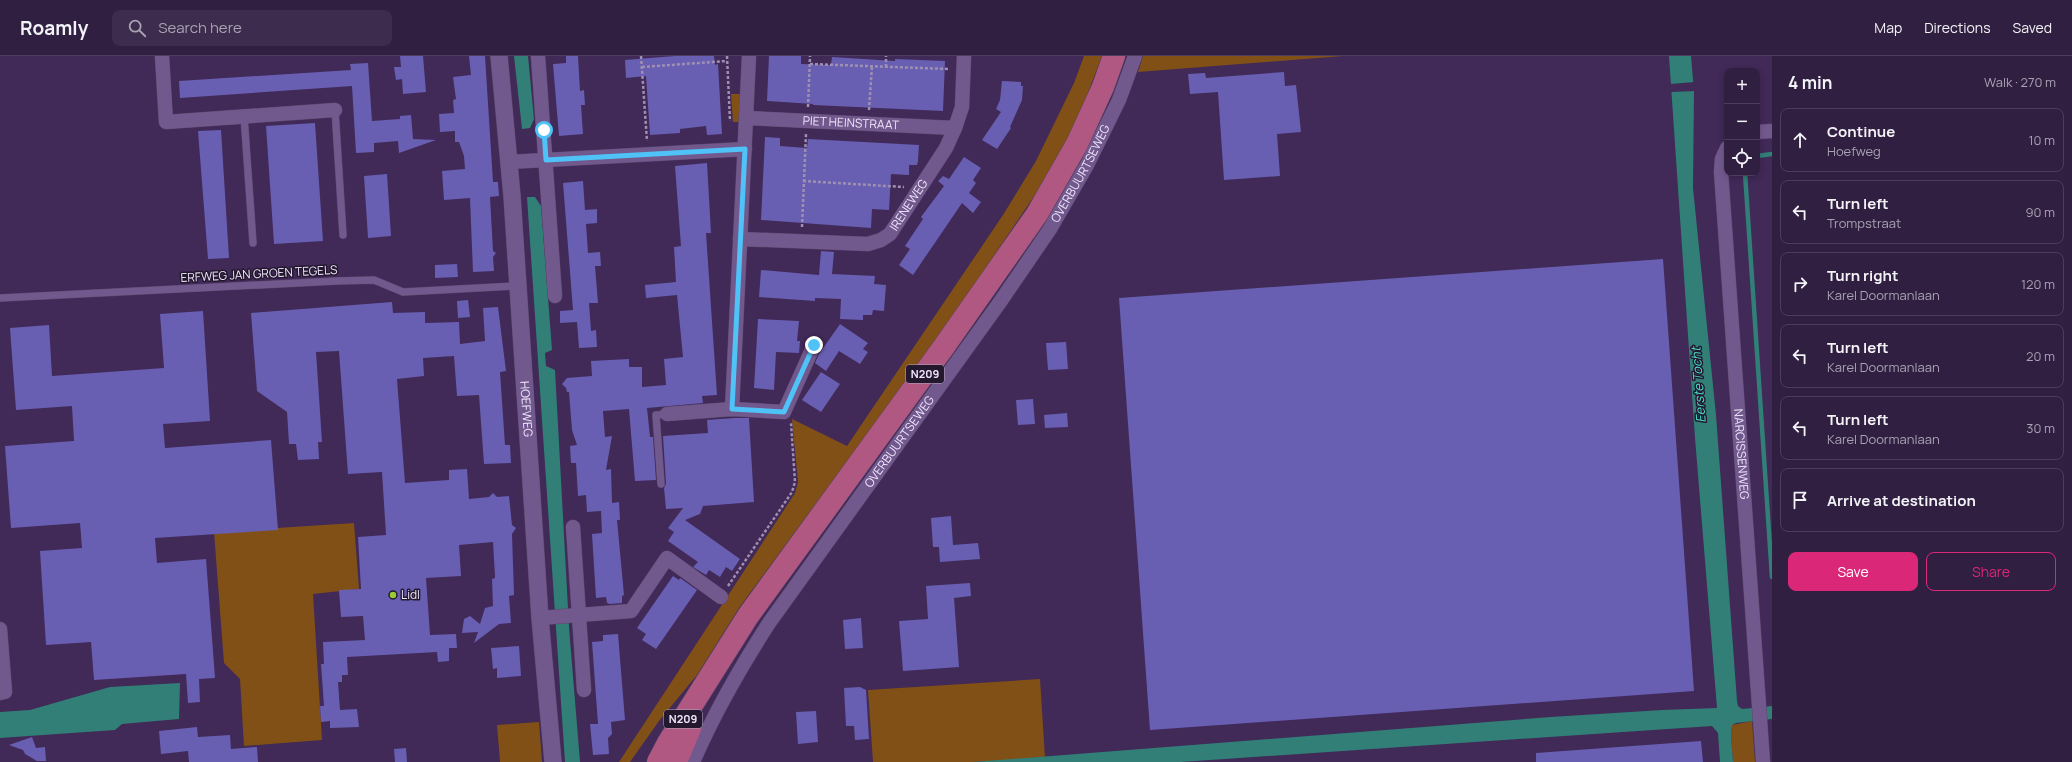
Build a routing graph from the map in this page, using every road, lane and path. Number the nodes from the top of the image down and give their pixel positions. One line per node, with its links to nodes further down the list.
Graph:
1 (162, 56): 18 (street)
2 (499, 56): 29 (street, HOEFWEG)
3 (538, 56): 28 (street)
4 (641, 56): 16 (path)
5 (727, 56): 11 (path)
6 (749, 56): 19 (street)
7 (810, 56): 13 (path)
8 (886, 56): 15 (path)
9 (1114, 56): 49 (main road, OVERBUURTSEWEG / N209)
10 (1135, 56): 55 (street, OVERBUURTSEWEG)
11 (727, 61): 16 (path); 25 (path)
12 (964, 63): 15 (path); 22 (street, IRENEWEG)
13 (810, 64): 14 (path); 20 (path)
14 (872, 66): 15 (path); 21 (path)
15 (886, 67)
16 (642, 68): 26 (path)
17 (335, 110): 18 (street); 32 (lane)
18 (244, 116): 35 (lane)
19 (746, 118): 20 (street, PIET HEINSTRAAT); 25 (street)
20 (807, 121): 21 (street, PIET HEINSTRAAT); 30 (path)
21 (868, 124): 22 (street, PIET HEINSTRAAT)
22 (956, 128): 31 (street, IRENEWEG)
23 (1772, 131): 24 (street)
24 (1760, 132)
25 (738, 150): 26 (street); 33 (street)
26 (648, 154): 28 (street)
27 (1724, 154): 56 (street, NARCISSENWEG)
28 (546, 160): 29 (street); 37 (street)
29 (509, 162): 36 (street, HOEFWEG)
30 (803, 181): 31 (path); 34 (path)
31 (920, 187): 34 (street, IRENEWEG)
32 (343, 235)
33 (740, 239): 34 (street, IRENEWEG); 40 (street)
34 (801, 242)
35 (253, 243)
36 (517, 286): 38 (lane, ERFWEG JAN GROEN TEGELS); 47 (street, HOEFWEG)
37 (555, 296)
38 (0, 298)
39 (814, 345): 41 (street)
40 (732, 409): 41 (street); 42 (street)
41 (784, 412): 45 (path)
42 (667, 414): 43 (lane)
43 (661, 484)
44 (573, 527): 46 (street)
45 (721, 597): 46 (street)
46 (575, 616): 47 (street); 50 (street)
47 (546, 618): 52 (street, HOEFWEG)
48 (0, 629): 51 (street)
49 (711, 677): 53 (main road, OVERBUURTSEWEG / N209); 54 (main road, OVERBUURTSEWEG / N209)
50 (584, 690)
51 (2, 693)
52 (553, 762)
53 (658, 762)
54 (676, 762)
55 (693, 762)
56 (1763, 762)

